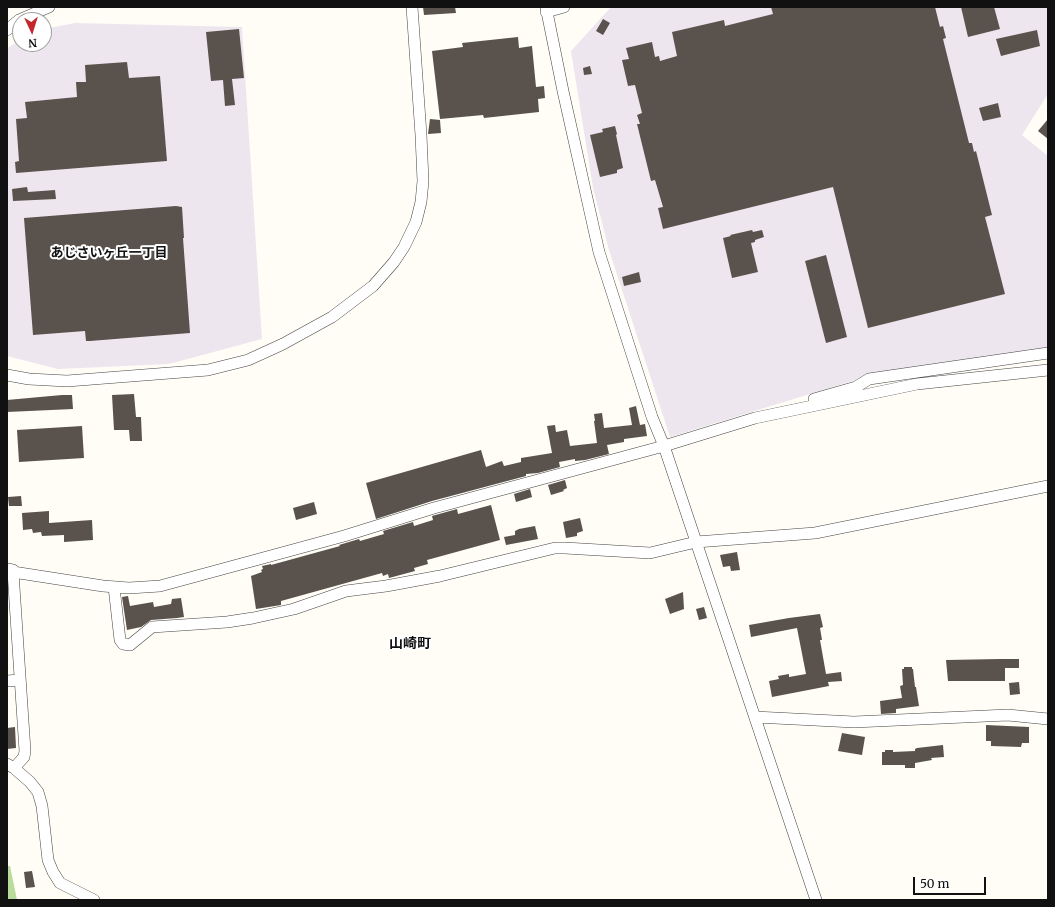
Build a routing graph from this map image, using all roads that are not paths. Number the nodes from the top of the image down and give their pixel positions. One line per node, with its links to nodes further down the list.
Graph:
1 (49, 7): 5 (street)
2 (412, 7): 8 (street)
3 (564, 7): 4 (street)
4 (546, 10): 10 (street)
5 (7, 30)
6 (1048, 353): 9 (street)
7 (1048, 370): 9 (street)
8 (7, 375)
9 (769, 415): 10 (street)
10 (664, 446): 12 (street); 14 (street)
11 (1048, 486): 12 (street)
12 (696, 542): 14 (street); 17 (street)
13 (9, 571): 14 (street); 15 (street)
14 (114, 587)
15 (20, 680): 16 (street); 19 (street)
16 (7, 681)
17 (755, 717): 18 (street); 21 (street)
18 (1048, 719)
19 (10, 766): 20 (street)
20 (94, 900)
21 (816, 900)

